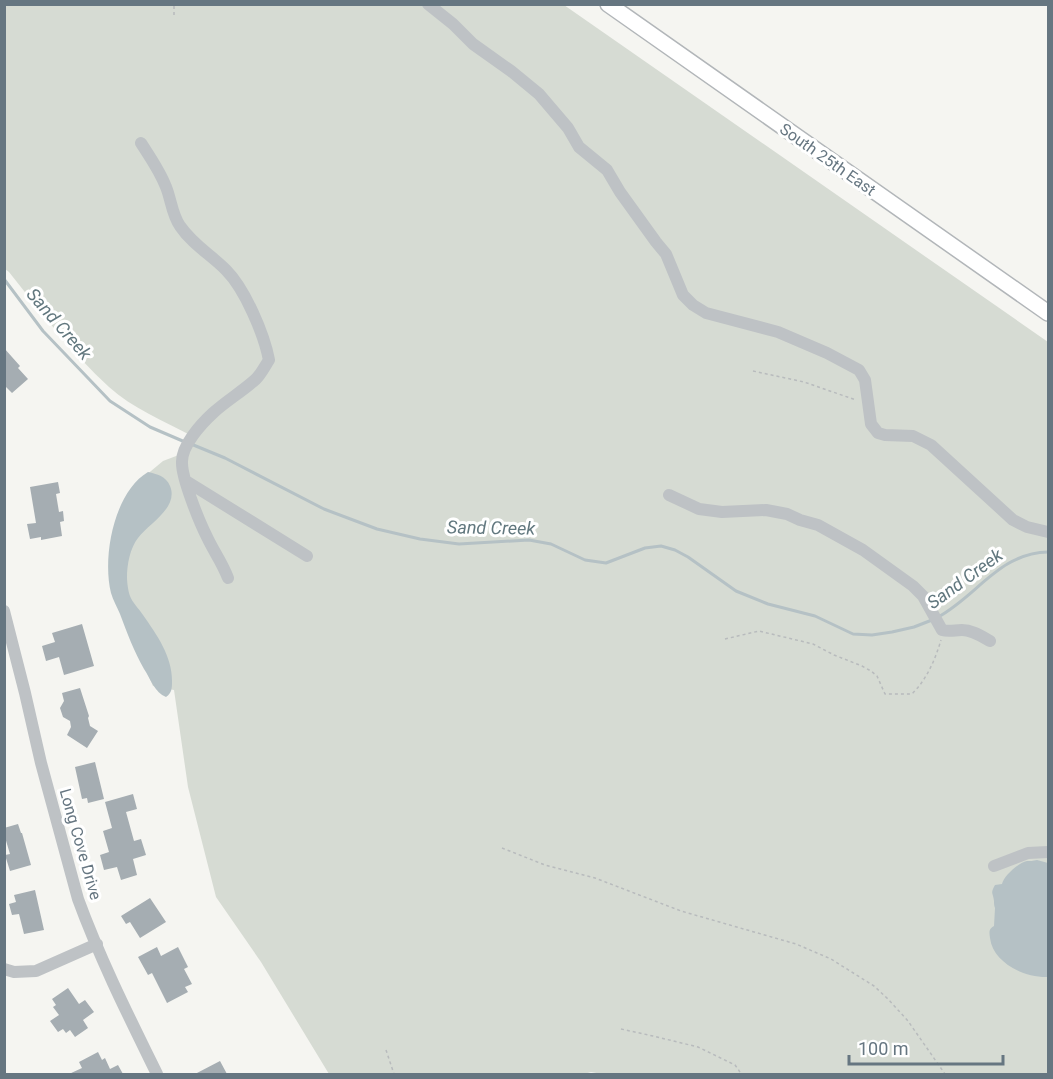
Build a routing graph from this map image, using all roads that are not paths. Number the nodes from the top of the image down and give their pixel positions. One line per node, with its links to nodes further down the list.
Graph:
1 (428, 4): 7 (street)
2 (608, 4): 4 (main road, South 25th East)
3 (141, 143): 5 (street)
4 (1048, 313)
5 (186, 481): 8 (street); 9 (street)
6 (669, 495): 11 (street)
7 (1048, 532)
8 (307, 556)
9 (228, 578)
10 (4, 611): 14 (street, Long Cove Drive)
11 (990, 641)
12 (1048, 852): 13 (street)
13 (994, 866)
14 (97, 944): 15 (street); 16 (street, Long Cove Drive)
15 (4, 969)
16 (157, 1074)

